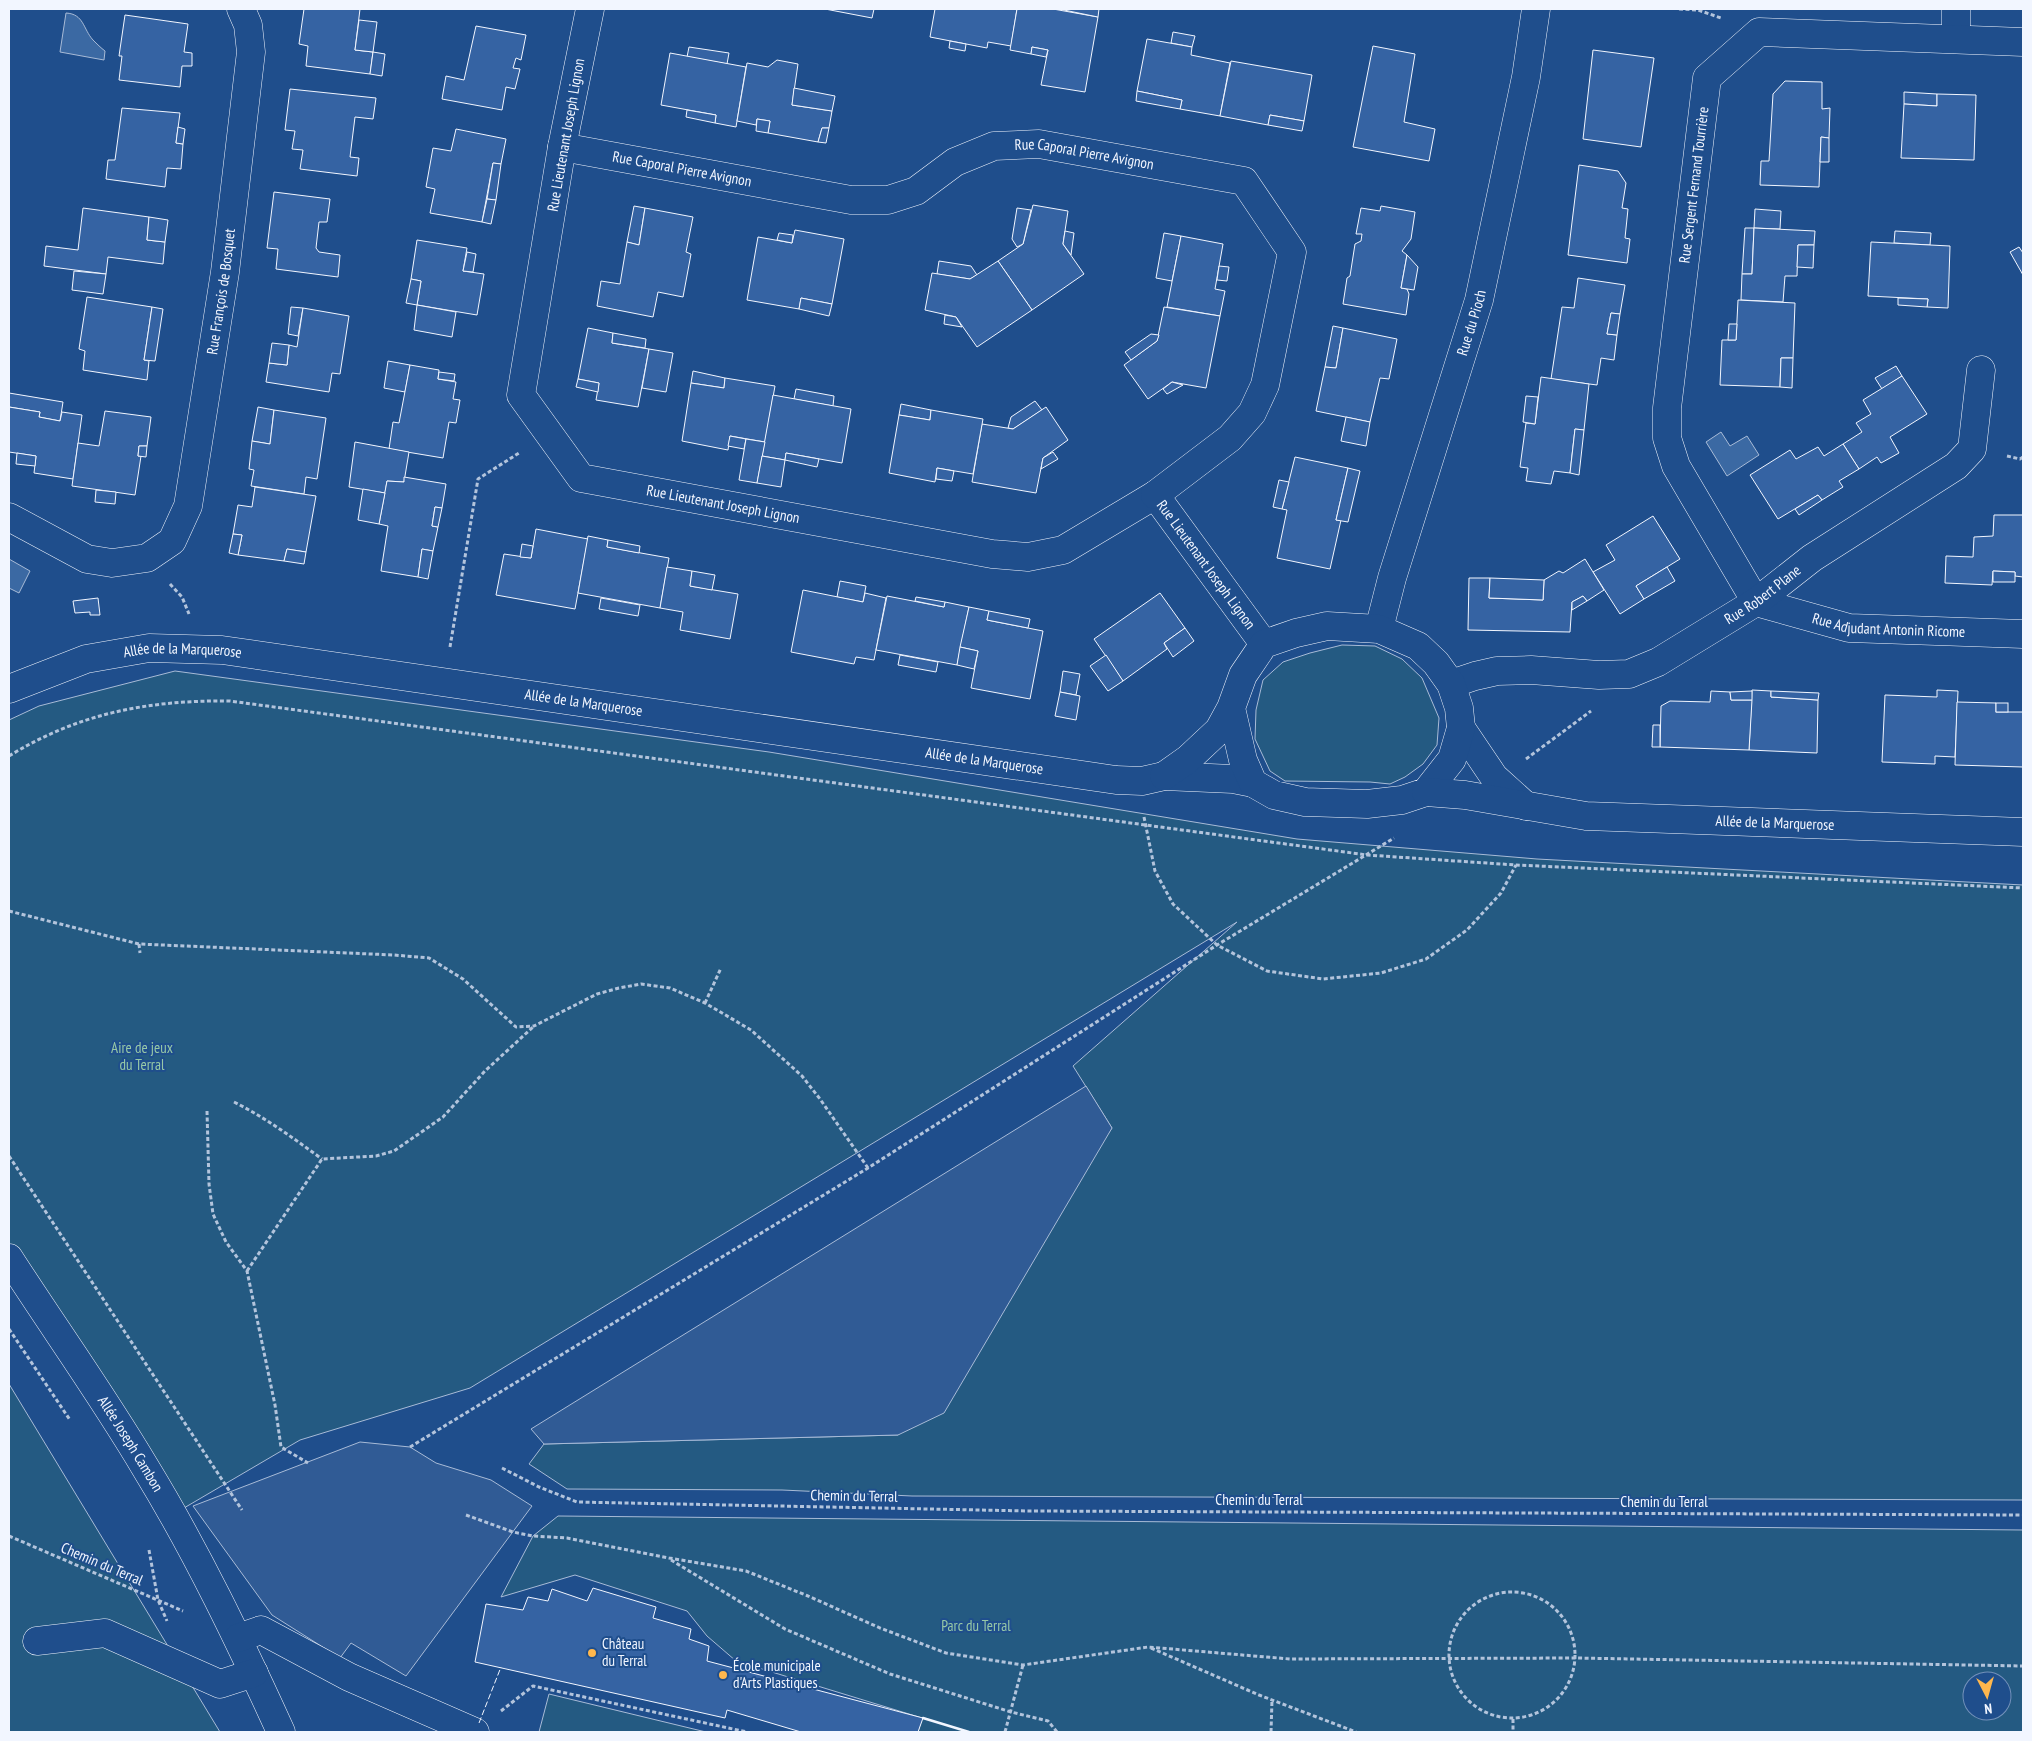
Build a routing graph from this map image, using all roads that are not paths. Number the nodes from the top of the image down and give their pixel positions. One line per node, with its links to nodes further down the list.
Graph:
1 (241, 9): 10 (street, Rue François de Bosquet)
2 (590, 9): 7 (street, Rue Lieutenant Joseph Lignon)
3 (1536, 9): 12 (street, Rue du Pioch)
4 (1956, 9): 5 (street)
5 (1956, 39): 6 (street, Rue Sergent Fernand Tourrière); 11 (street, Rue Sergent Fernand Tourrière)
6 (2023, 42)
7 (562, 147): 9 (street, Rue Lieutenant Joseph Lignon); 9 (street, Rue Caporal Pierre Avignon)
8 (1981, 370): 11 (street, Rue Robert Plane)
9 (1155, 495): 14 (street, Rue Lieutenant Joseph Lignon)
10 (9, 517)
11 (1756, 602): 13 (street, Rue Adjudant Antonin Ricome); 15 (street, Rue Robert Plane)
12 (1379, 630): 14 (street); 15 (street)
13 (2023, 634)
14 (1264, 644): 17 (street, Allée de la Marquerose)
15 (1451, 684): 18 (street)
16 (9, 689): 19 (street, Allée de la Marquerose)
17 (1231, 708): 19 (street, Allée de la Marquerose); 20 (street)
18 (1461, 728): 21 (street); 22 (street)
19 (1164, 776): 20 (street, Allée de la Marquerose)
20 (1253, 783): 21 (street, Allée de la Marquerose)
21 (1426, 792): 22 (street, Allée de la Marquerose)
22 (1527, 807): 23 (street, Allée de la Marquerose)
23 (2023, 832)
24 (9, 1258): 25 (street, Allée Joseph Cambon)
25 (238, 1638): 27 (street, Allée Joseph Cambon); 29 (street)
26 (38, 1641): 27 (street)
27 (254, 1672): 28 (street, Allée Joseph Cambon)
28 (281, 1732)
29 (475, 1732)

